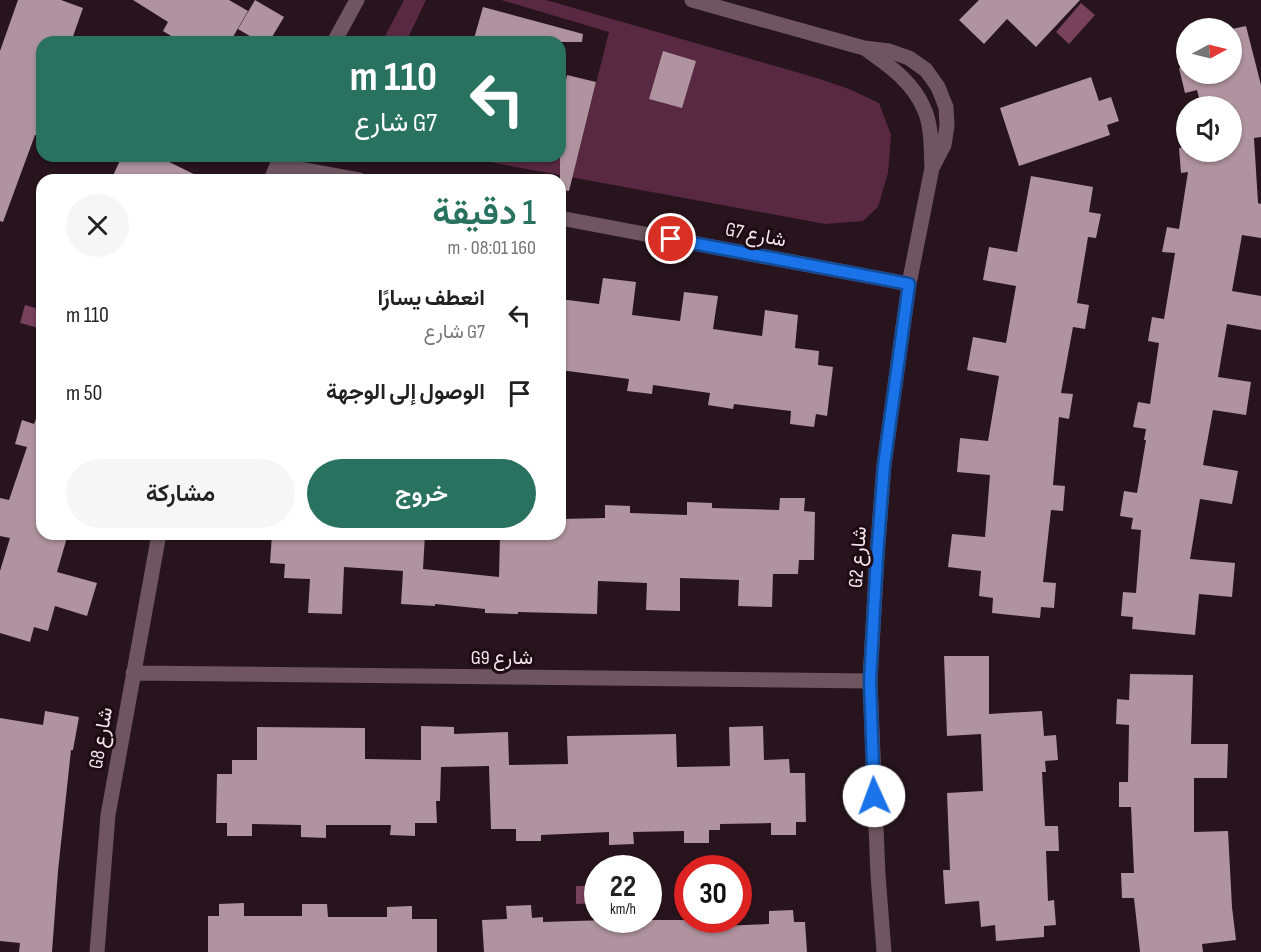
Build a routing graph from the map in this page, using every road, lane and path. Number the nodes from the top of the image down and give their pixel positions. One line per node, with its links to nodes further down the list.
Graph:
1 (692, 0): 4 (street, G2 شارع)
2 (353, 4): 3 (street)
3 (337, 36)
4 (864, 48): 6 (street, G2 شارع); 6 (street, G2 شارع)
5 (287, 162): 7 (street)
6 (932, 168): 9 (street, G2 شارع)
7 (335, 174)
8 (566, 219): 9 (street, G7 شارع)
9 (909, 284): 12 (street, G2 شارع)
10 (158, 540): 11 (street, G8 شارع)
11 (133, 673): 12 (street, G9 شارع); 13 (street, G8 شارع)
12 (870, 681): 14 (street, G2 شارع)
13 (97, 952)
14 (884, 952)

